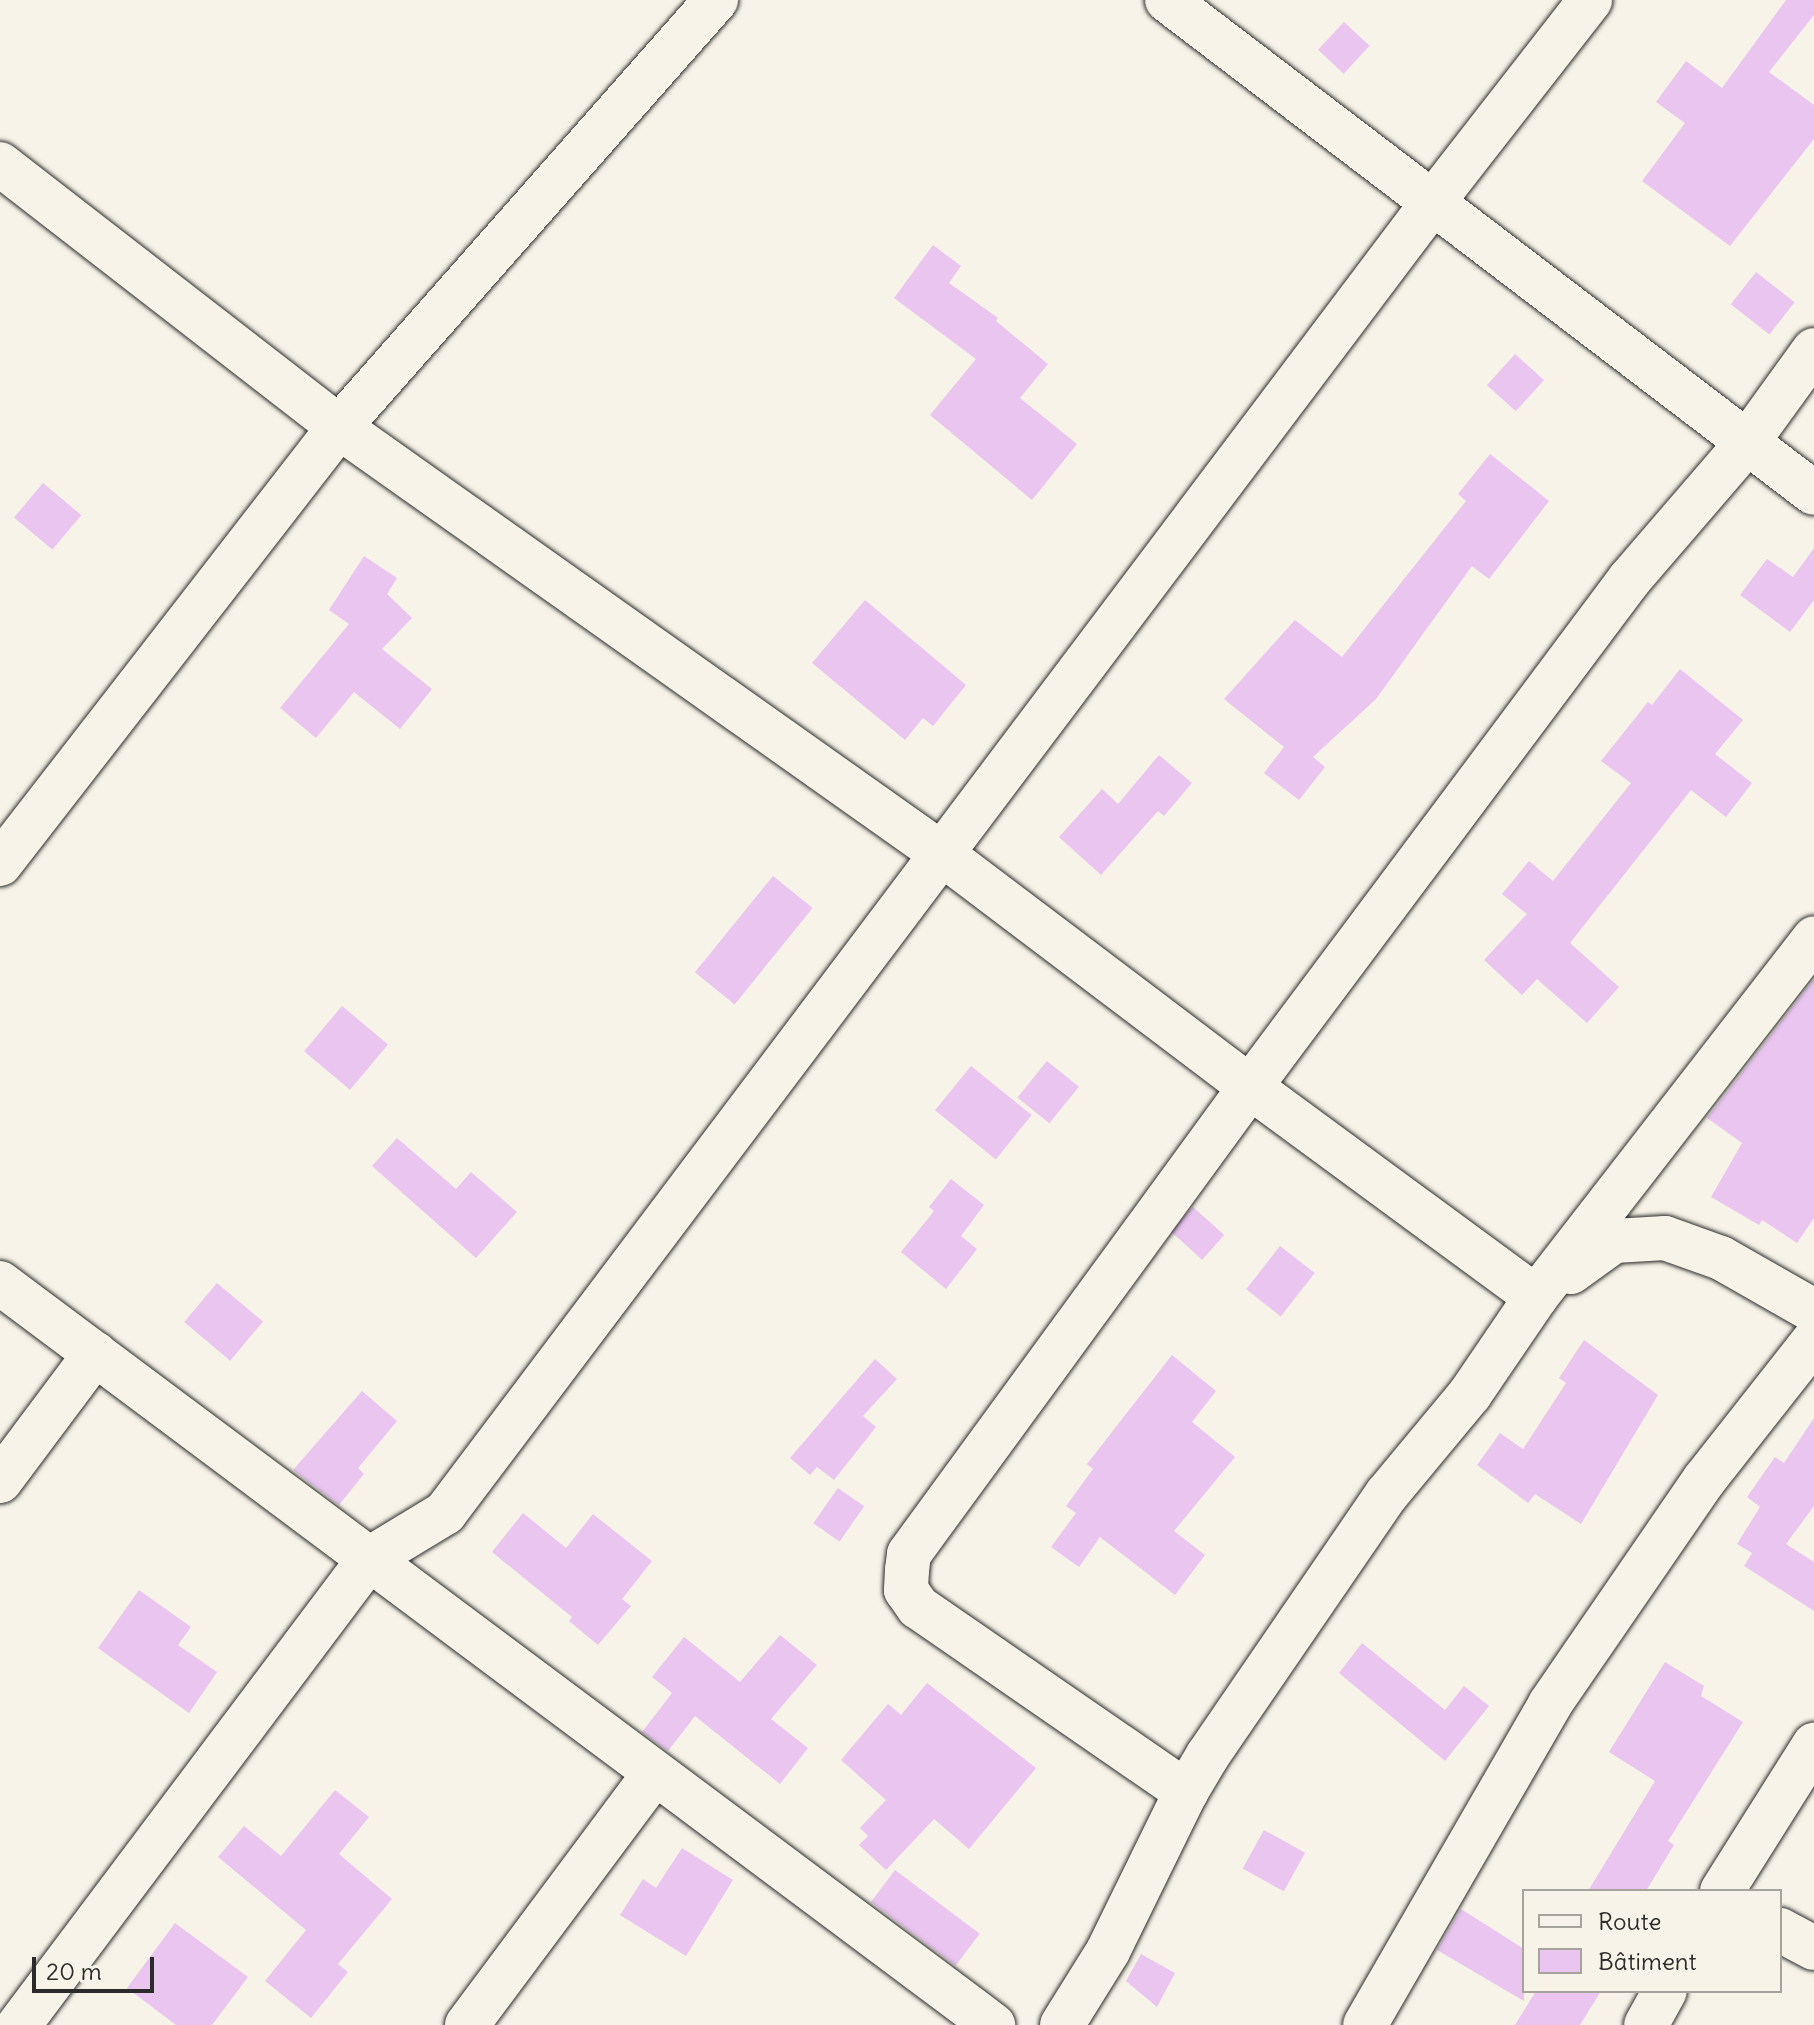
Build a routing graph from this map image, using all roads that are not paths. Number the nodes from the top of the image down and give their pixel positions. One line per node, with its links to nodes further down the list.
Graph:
1 (716, 0): 7 (street)
2 (1167, 0): 5 (street)
3 (1590, 0): 5 (street)
4 (0, 164): 7 (street)
5 (1433, 202): 8 (street); 10 (street)
6 (1814, 350): 8 (street)
7 (339, 427): 10 (street); 11 (street)
8 (1746, 444): 9 (street); 13 (street)
9 (1814, 493)
10 (942, 854): 13 (street); 20 (street)
11 (0, 864)
12 (1814, 938): 15 (street)
13 (1250, 1087): 15 (street); 23 (street)
14 (0, 1283): 18 (street)
15 (1536, 1297): 16 (street); 23 (street)
16 (1814, 1311)
17 (1814, 1340): 32 (street)
18 (95, 1354): 19 (street); 20 (street)
19 (0, 1481)
20 (369, 1559): 22 (street); 28 (street)
21 (1814, 1745): 24 (street)
22 (655, 1773): 29 (street); 30 (street)
23 (1186, 1792): 31 (street)
24 (1723, 1889)
25 (1782, 1931): 26 (street)
26 (1814, 1948)
27 (1664, 1993): 33 (street)
28 (19, 2025)
29 (467, 2025)
30 (993, 2025)
31 (1062, 2025)
32 (1365, 2025)
33 (1646, 2025)

